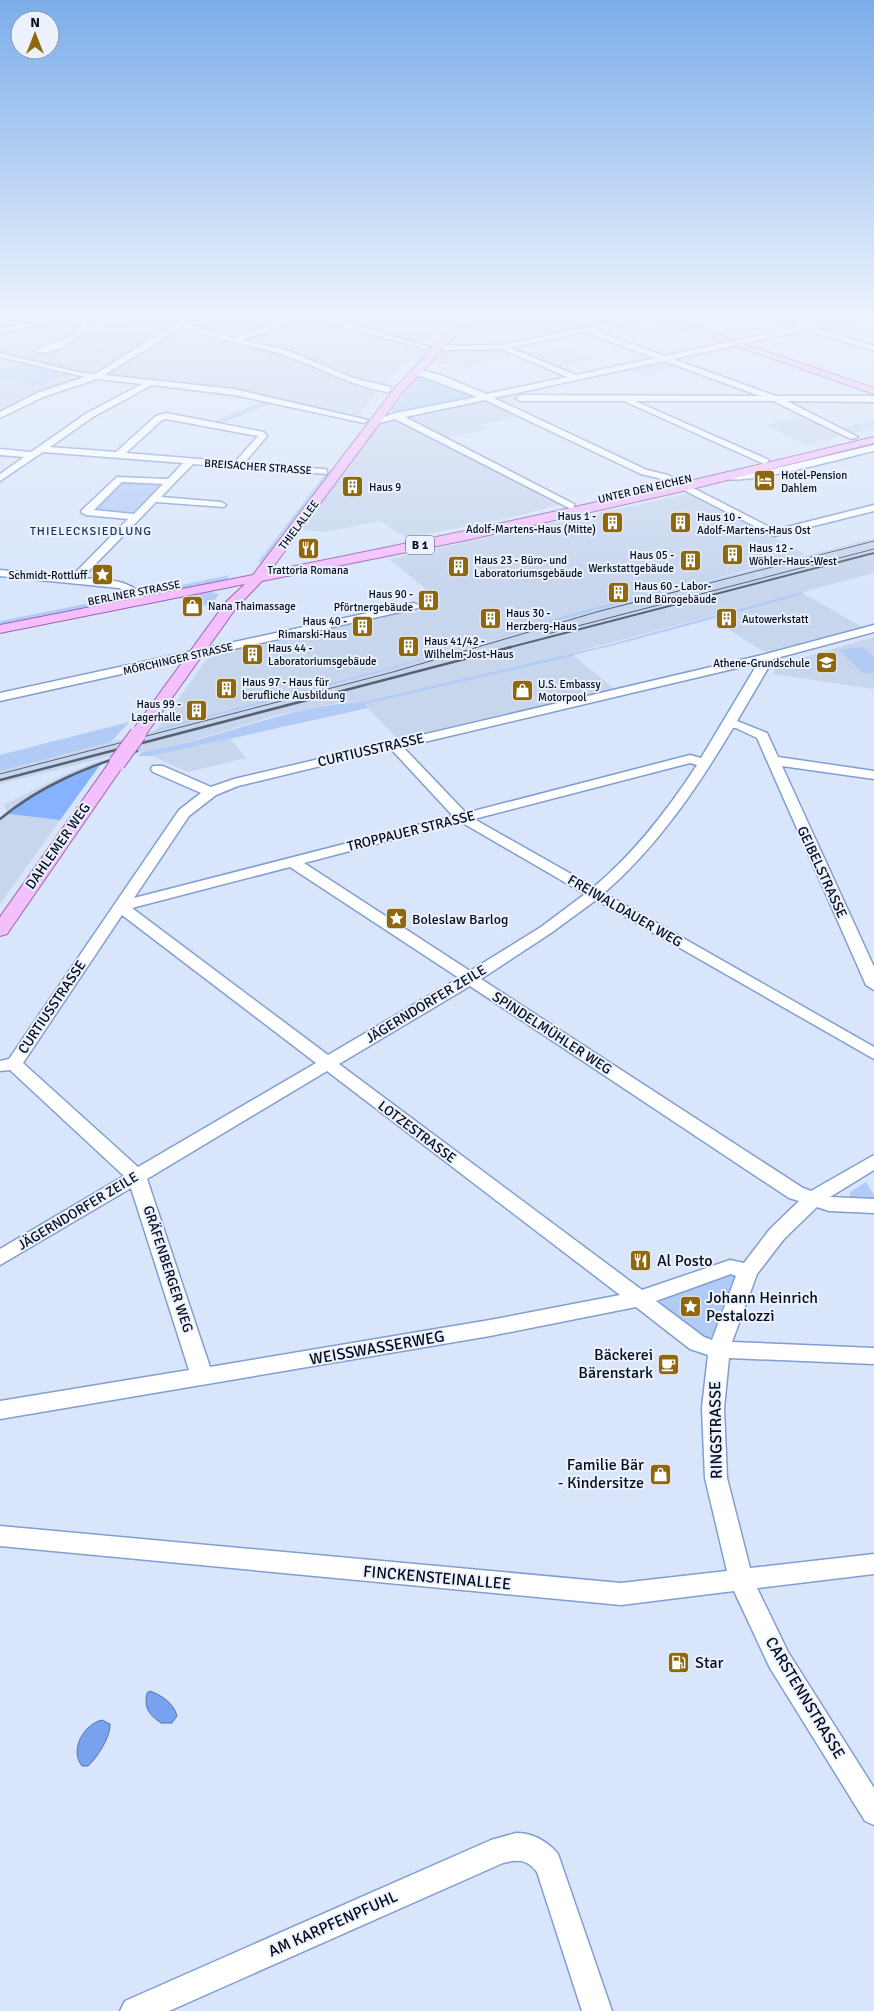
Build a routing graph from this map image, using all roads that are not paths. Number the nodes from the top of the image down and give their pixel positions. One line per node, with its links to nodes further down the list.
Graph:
1 (17, 408): 9 (street)
2 (103, 408): 17 (street)
3 (303, 408): 11 (street)
4 (379, 408): 10 (street); 11 (main road, THIELALLEE); 12 (main road, THIELALLEE)
5 (441, 408): 10 (street)
6 (509, 408): 30 (street)
7 (643, 408): 22 (street)
8 (793, 408): 14 (street)
9 (0, 416)
10 (397, 417): 12 (street); 33 (street)
11 (364, 420): 12 (main road); 25 (main road, THIELALLEE)
12 (376, 421): 26 (main road, THIELALLEE)
13 (874, 432): 14 (main road)
14 (854, 437): 21 (main road)
15 (874, 440): 21 (main road, UNTER DEN EICHEN / B 1); 27 (main road, UNTER DEN EICHEN / B 1)
16 (874, 448): 27 (street, UNTER DEN EICHEN)
17 (42, 449): 19 (street); 20 (street, BREISACHER STRASSE)
18 (0, 452): 19 (street)
19 (33, 455): 28 (street)
20 (118, 456): 23 (street, BREISACHER STRASSE); 24 (street)
21 (779, 457): 22 (main road, UNTER DEN EICHEN / B 1)
22 (764, 461): 30 (main road, UNTER DEN EICHEN / B 1)
23 (190, 462): 24 (street, BREISACHER STRASSE); 29 (street)
24 (237, 465): 25 (street, BREISACHER STRASSE)
25 (324, 472): 26 (main road); 38 (main road, THIELALLEE)
26 (339, 473): 38 (main road, THIELALLEE)
27 (725, 477): 30 (main road, UNTER DEN EICHEN / B 1)
28 (0, 478)
29 (170, 482): 31 (street); 35 (street)
30 (679, 484): 33 (main road, UNTER DEN EICHEN / B 1); 34 (street); 36 (main road, UNTER DEN EICHEN / B 1)
31 (155, 500): 32 (street); 35 (street)
32 (222, 505)
33 (570, 506): 36 (main road, UNTER DEN EICHEN / B 1)
34 (874, 508)
35 (138, 517): 39 (street)
36 (518, 521): 38 (main road, UNTER DEN EICHEN / B 1)
37 (0, 573): 39 (street)
38 (255, 574): 40 (main road, BERLINER STRASSE / B 1); 45 (main road)
39 (74, 580): 40 (street)
40 (138, 597): 42 (main road, BERLINER STRASSE / B 1); 44 (main road, BERLINER STRASSE / B 1)
41 (414, 606): 45 (street, MÖRCHINGER STRASSE)
42 (0, 619)
43 (874, 628): 46 (street, CURTIUSSTRASSE)
44 (0, 629)
45 (196, 655): 47 (street, MÖRCHINGER STRASSE); 59 (main road, DAHLEMER WEG, bridge)
46 (760, 659): 48 (street, JÄGERNDORFER ZEILE); 49 (street, CURTIUSSTRASSE)
47 (0, 697)
48 (729, 723): 50 (street, GEIBELSTRASSE); 51 (street, JÄGERNDORFER ZEILE)
49 (394, 745): 54 (street, CURTIUSSTRASSE); 55 (street, FREIWALDAUER WEG)
50 (771, 760): 53 (street); 61 (street, GEIBELSTRASSE)
51 (703, 762): 55 (street, TROPPAUER STRASSE); 57 (street, JÄGERNDORFER ZEILE)
52 (158, 769): 54 (street)
53 (874, 775)
54 (211, 792): 58 (street, CURTIUSSTRASSE)
55 (464, 818): 56 (street, TROPPAUER STRASSE); 57 (street, FREIWALDAUER WEG)
56 (293, 862): 58 (street, TROPPAUER STRASSE); 60 (street, SPINDELMÜHLER WEG)
57 (594, 893): 60 (street, JÄGERNDORFER ZEILE); 62 (street, FREIWALDAUER WEG)
58 (120, 906): 63 (street, LOTZESTRASSE); 64 (street, CURTIUSSTRASSE)
59 (0, 930)
60 (468, 978): 63 (street, JÄGERNDORFER ZEILE); 67 (street, SPINDELMÜHLER WEG)
61 (874, 985)
62 (874, 1054)
63 (327, 1063): 66 (street, JÄGERNDORFER ZEILE); 71 (street, LOTZESTRASSE)
64 (7, 1065): 66 (street, GRÄFENBERGER WEG)
65 (874, 1161): 67 (street, RINGSTRASSE)
66 (137, 1176): 69 (street, JÄGERNDORFER ZEILE); 74 (street, GRÄFENBERGER WEG)
67 (813, 1199): 68 (street, SPINDELMÜHLER WEG); 70 (street, RINGSTRASSE)
68 (874, 1206)
69 (0, 1258)
70 (748, 1271): 71 (street, WEISSWASSERWEG); 72 (street, RINGSTRASSE)
71 (639, 1299): 72 (street, LOTZESTRASSE); 74 (street, WEISSWASSERWEG)
72 (719, 1350): 73 (street, LOTZESTRASSE); 78 (street, RINGSTRASSE)
73 (874, 1356)
74 (201, 1378): 75 (street, WEISSWASSERWEG)
75 (0, 1410)
76 (0, 1536): 78 (street, FINCKENSTEINALLEE)
77 (874, 1564): 78 (street, FINCKENSTEINALLEE)
78 (741, 1581): 79 (street, CARSTENNSTRASSE)
79 (874, 1812)
80 (136, 2011): 81 (street, AM KARPFENPFUHL)
81 (597, 2011)

